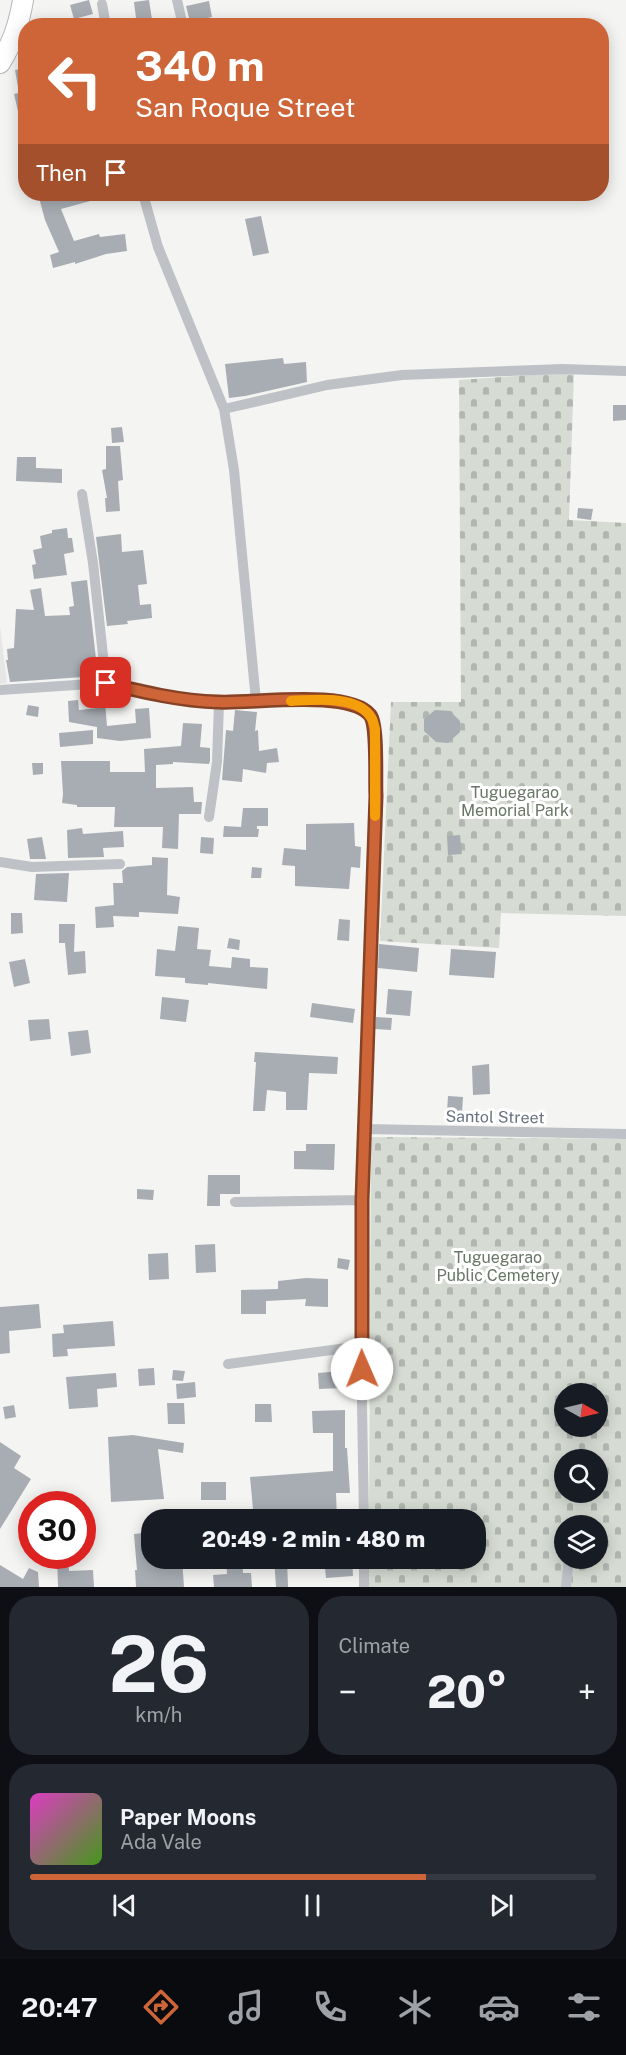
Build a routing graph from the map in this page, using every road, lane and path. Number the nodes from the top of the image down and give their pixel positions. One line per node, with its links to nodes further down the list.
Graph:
1 (23, 0): 4 (highway)
2 (177, 0): 6 (street)
3 (102, 4): 5 (street)
4 (20, 18)
5 (105, 18)
6 (181, 18)
7 (18, 26): 8 (highway)
8 (0, 63)
9 (144, 201): 11 (street)
10 (626, 372): 11 (street)
11 (224, 409): 15 (street)
12 (82, 494): 13 (street)
13 (106, 683): 14 (street); 16 (street)
14 (0, 690)
15 (256, 701): 16 (street); 20 (street)
16 (219, 702): 17 (street)
17 (209, 817)
18 (0, 862): 19 (street)
19 (120, 864)
20 (364, 1129): 21 (street, Santol Street); 22 (street)
21 (626, 1134)
22 (362, 1200): 23 (street); 24 (street)
23 (236, 1202)
24 (361, 1346): 25 (street); 26 (street)
25 (228, 1364)
26 (364, 1509)
27 (364, 1569): 29 (street)
28 (568, 1569): 30 (street)
29 (364, 1587)
30 (566, 1587)

